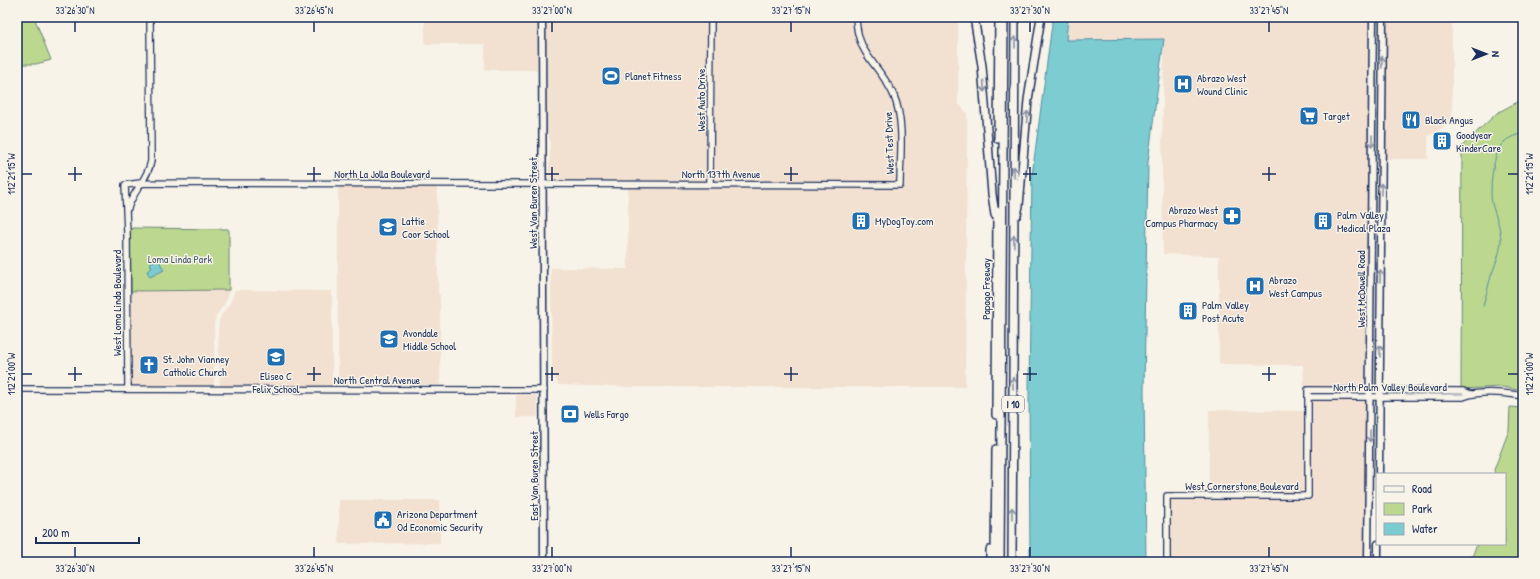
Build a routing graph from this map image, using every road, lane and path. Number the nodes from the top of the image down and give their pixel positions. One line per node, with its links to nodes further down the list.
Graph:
1 (150, 17): 14 (street, West Loma Linda Boulevard)
2 (542, 17): 15 (main road, West Van Buren Street)
3 (711, 17): 16 (street, West Auto Drive)
4 (856, 17): 17 (street, West Test Drive)
5 (974, 17): 21 (highway, one-way to 21)
6 (999, 17): 21 (highway, Papago Freeway / I 10)
7 (1004, 17): 37 (highway)
8 (1015, 17): 20 (highway, I 10, one-way to 8)
9 (1041, 17): 20 (highway, one-way to 9)
10 (1373, 17): 13 (main road, West McDowell Road)
11 (1383, 17): 12 (main road, West McDowell Road, one-way to 11)
12 (1382, 101): 13 (main road); 27 (main road, West McDowell Road, one-way to 12)
13 (1372, 102): 26 (main road, West McDowell Road, one-way to 26)
14 (141, 183): 15 (street, North La Jolla Boulevard); 18 (street, North La Jolla Boulevard); 19 (street, West Loma Linda Boulevard)
15 (542, 184): 16 (street, North 137th Avenue); 24 (main road, West Van Buren Street)
16 (710, 184): 17 (street, North 137th Avenue)
17 (900, 184)
18 (125, 185): 19 (street, West Loma Linda Boulevard)
19 (126, 216): 23 (street, West Loma Linda Boulevard)
20 (1014, 225): 38 (highway, I 10, one-way to 20)
21 (997, 232): 32 (highway, Papago Freeway / I 10)
22 (17, 389): 23 (street, North Central Avenue)
23 (128, 389): 24 (street, North Central Avenue)
24 (544, 390): 34 (main road, East Van Buren Street)
25 (1308, 390): 26 (street, North Palm Valley Boulevard); 29 (street, West Cornerstone Boulevard)
26 (1370, 390): 27 (street, North Palm Valley Boulevard); 30 (main road, West McDowell Road)
27 (1380, 393): 28 (street, North Palm Valley Boulevard); 30 (street, North Palm Valley Boulevard); 31 (main road, West McDowell Road)
28 (1523, 396)
29 (1308, 397): 30 (street, North Palm Valley Boulevard); 39 (street, West Cornerstone Boulevard)
30 (1370, 397): 40 (main road, West McDowell Road, one-way to 40)
31 (1379, 473)
32 (995, 501): 35 (highway); 36 (highway, Papago Freeway / I 10)
33 (1378, 545): 41 (main road)
34 (544, 562)
35 (990, 562)
36 (995, 562)
37 (1000, 562)
38 (1013, 562)
39 (1167, 562)
40 (1368, 562)
41 (1378, 562)

